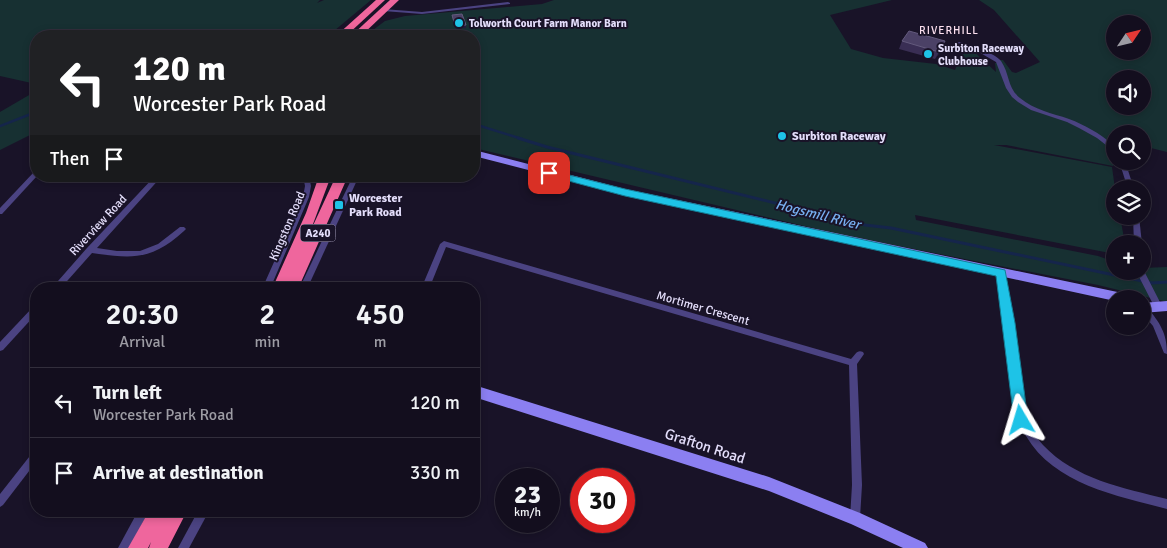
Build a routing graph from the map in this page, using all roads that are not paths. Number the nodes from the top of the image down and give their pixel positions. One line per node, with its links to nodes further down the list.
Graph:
1 (381, 0): 5 (highway)
2 (395, 0): 4 (highway)
3 (508, 4): 4 (street)
4 (383, 10): 6 (highway)
5 (348, 30)
6 (362, 30)
7 (958, 43): 8 (street)
8 (1106, 142)
9 (480, 155): 19 (main road)
10 (30, 180): 16 (street)
11 (153, 182): 18 (street, Riverview Road)
12 (308, 182): 22 (street)
13 (323, 182): 23 (highway, Kingston Road / A240)
14 (339, 182): 24 (highway, A240)
15 (353, 182): 25 (street)
16 (0, 212)
17 (182, 229): 18 (street)
18 (90, 250): 21 (street, Riverview Road)
19 (1001, 273): 27 (main road); 38 (street)
20 (1144, 280): 28 (street)
21 (61, 282)
22 (269, 282)
23 (282, 282)
24 (294, 282)
25 (306, 282)
26 (428, 282): 34 (street, Mortimer Crescent)
27 (1106, 293)
28 (1163, 306)
29 (30, 316): 31 (street)
30 (1151, 318): 32 (street)
31 (0, 348)
32 (1167, 351)
33 (860, 354): 34 (street)
34 (853, 363): 43 (street)
35 (480, 393): 43 (main road, Grafton Road)
36 (30, 463): 37 (street)
37 (0, 502)
38 (1167, 504)
39 (141, 517): 44 (street)
40 (155, 517): 45 (highway)
41 (175, 517): 46 (highway)
42 (201, 517): 47 (street)
43 (855, 518): 48 (main road, Grafton Road)
44 (123, 548)
45 (137, 548)
46 (158, 548)
47 (184, 548)
48 (920, 548)

